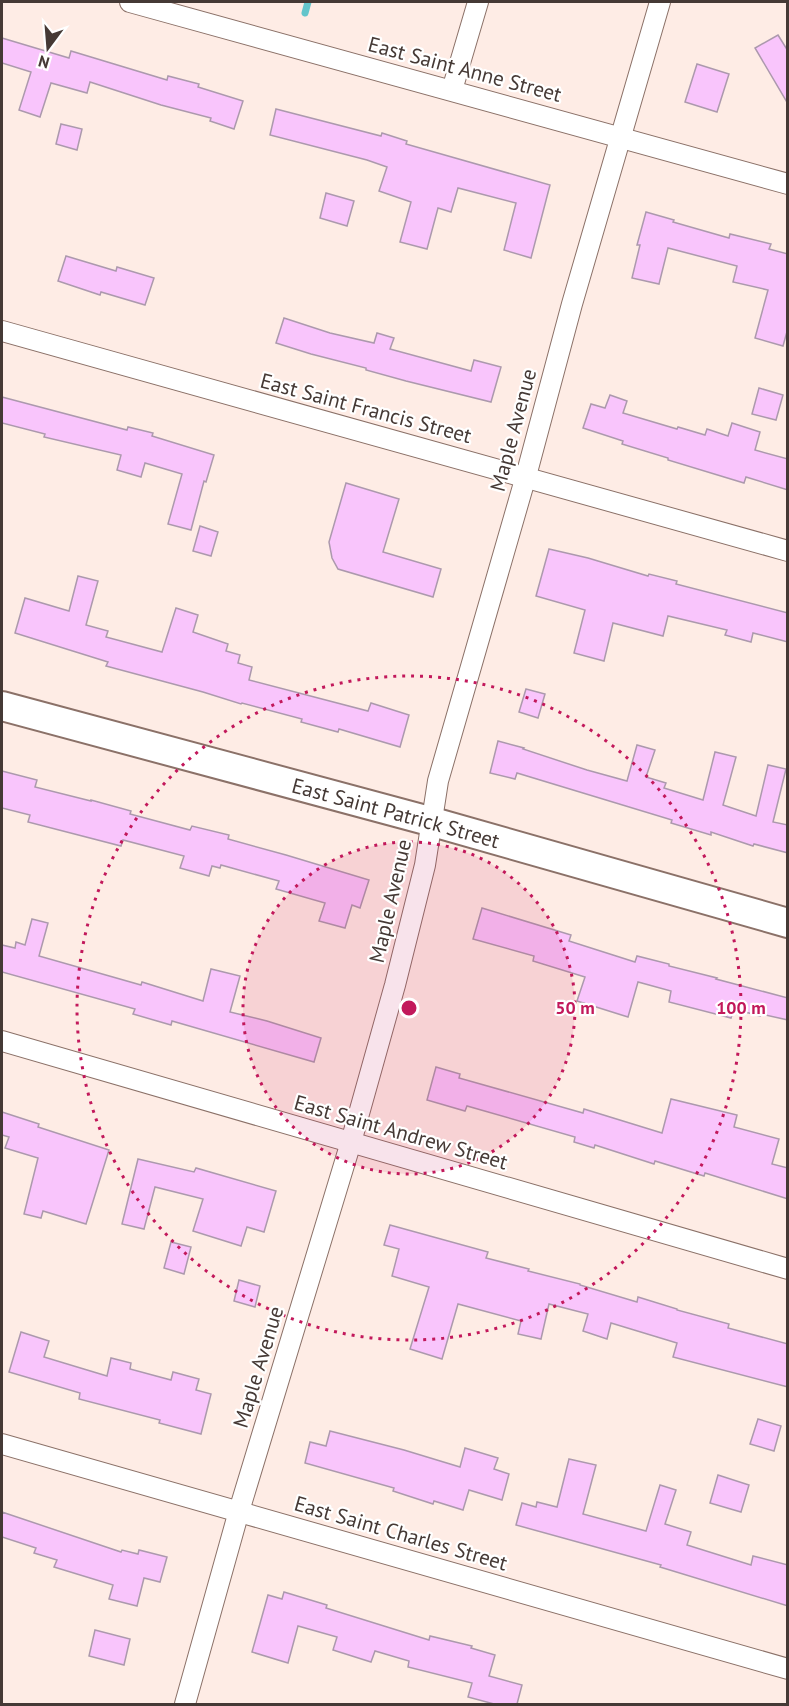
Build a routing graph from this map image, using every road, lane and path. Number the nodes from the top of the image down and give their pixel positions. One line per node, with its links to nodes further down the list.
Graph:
1 (130, 2): 4 (street, East Saint Anne Street)
2 (478, 2): 4 (street)
3 (660, 2): 5 (street, Maple Avenue)
4 (452, 90): 5 (street, East Saint Anne Street)
5 (620, 137): 6 (street, East Saint Anne Street); 8 (street, Maple Avenue)
6 (788, 184)
7 (2, 331): 8 (street, East Saint Francis Street)
8 (525, 476): 9 (street, East Saint Francis Street); 11 (street, Maple Avenue)
9 (788, 550)
10 (2, 706): 11 (main road, East Saint Patrick Street)
11 (433, 822): 12 (main road, East Saint Patrick Street); 14 (street, Maple Avenue)
12 (788, 923)
13 (2, 1041): 14 (street, East Saint Andrew Street)
14 (351, 1142): 15 (street, East Saint Andrew Street); 17 (street, Maple Avenue)
15 (788, 1269)
16 (2, 1444): 17 (street, East Saint Charles Street)
17 (239, 1511): 18 (street, East Saint Charles Street); 19 (street, Maple Avenue)
18 (788, 1669)
19 (185, 1704)

